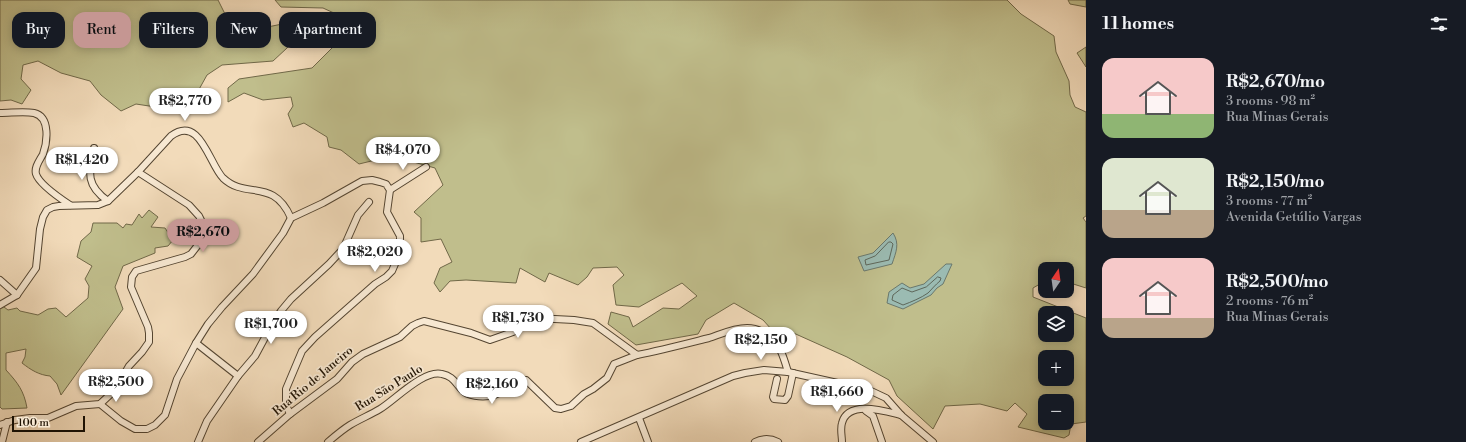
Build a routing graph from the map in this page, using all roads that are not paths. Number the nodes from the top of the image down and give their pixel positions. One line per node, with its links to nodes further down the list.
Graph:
1 (0, 113): 8 (street)
2 (94, 148): 6 (street)
3 (426, 167): 5 (street)
4 (138, 172): 6 (street); 9 (street); 18 (street)
5 (390, 190): 9 (street); 20 (street)
6 (108, 201): 8 (street)
7 (369, 202): 16 (street)
8 (71, 206): 11 (street)
9 (291, 218): 13 (street)
10 (0, 280): 11 (street)
11 (17, 295): 12 (street)
12 (0, 305)
13 (196, 343): 16 (street); 18 (street)
14 (637, 355): 15 (street); 20 (street, Rua Rio de Janeiro); 28 (street, Rua São Paulo)
15 (790, 372): 17 (street); 21 (street); 22 (street)
16 (238, 376): 26 (street)
17 (777, 379)
18 (100, 404): 23 (street)
19 (863, 409): 21 (street); 33 (street); 34 (street)
20 (290, 414): 27 (street, Rua Rio de Janeiro)
21 (901, 415): 35 (street)
22 (639, 418): 29 (street); 30 (street)
23 (7, 422): 24 (street); 25 (street)
24 (0, 425)
25 (2, 442)
26 (198, 442)
27 (258, 442)
28 (328, 442)
29 (581, 442)
30 (648, 442)
31 (755, 442): 32 (street)
32 (778, 442)
33 (842, 442)
34 (882, 442)
35 (933, 442)

